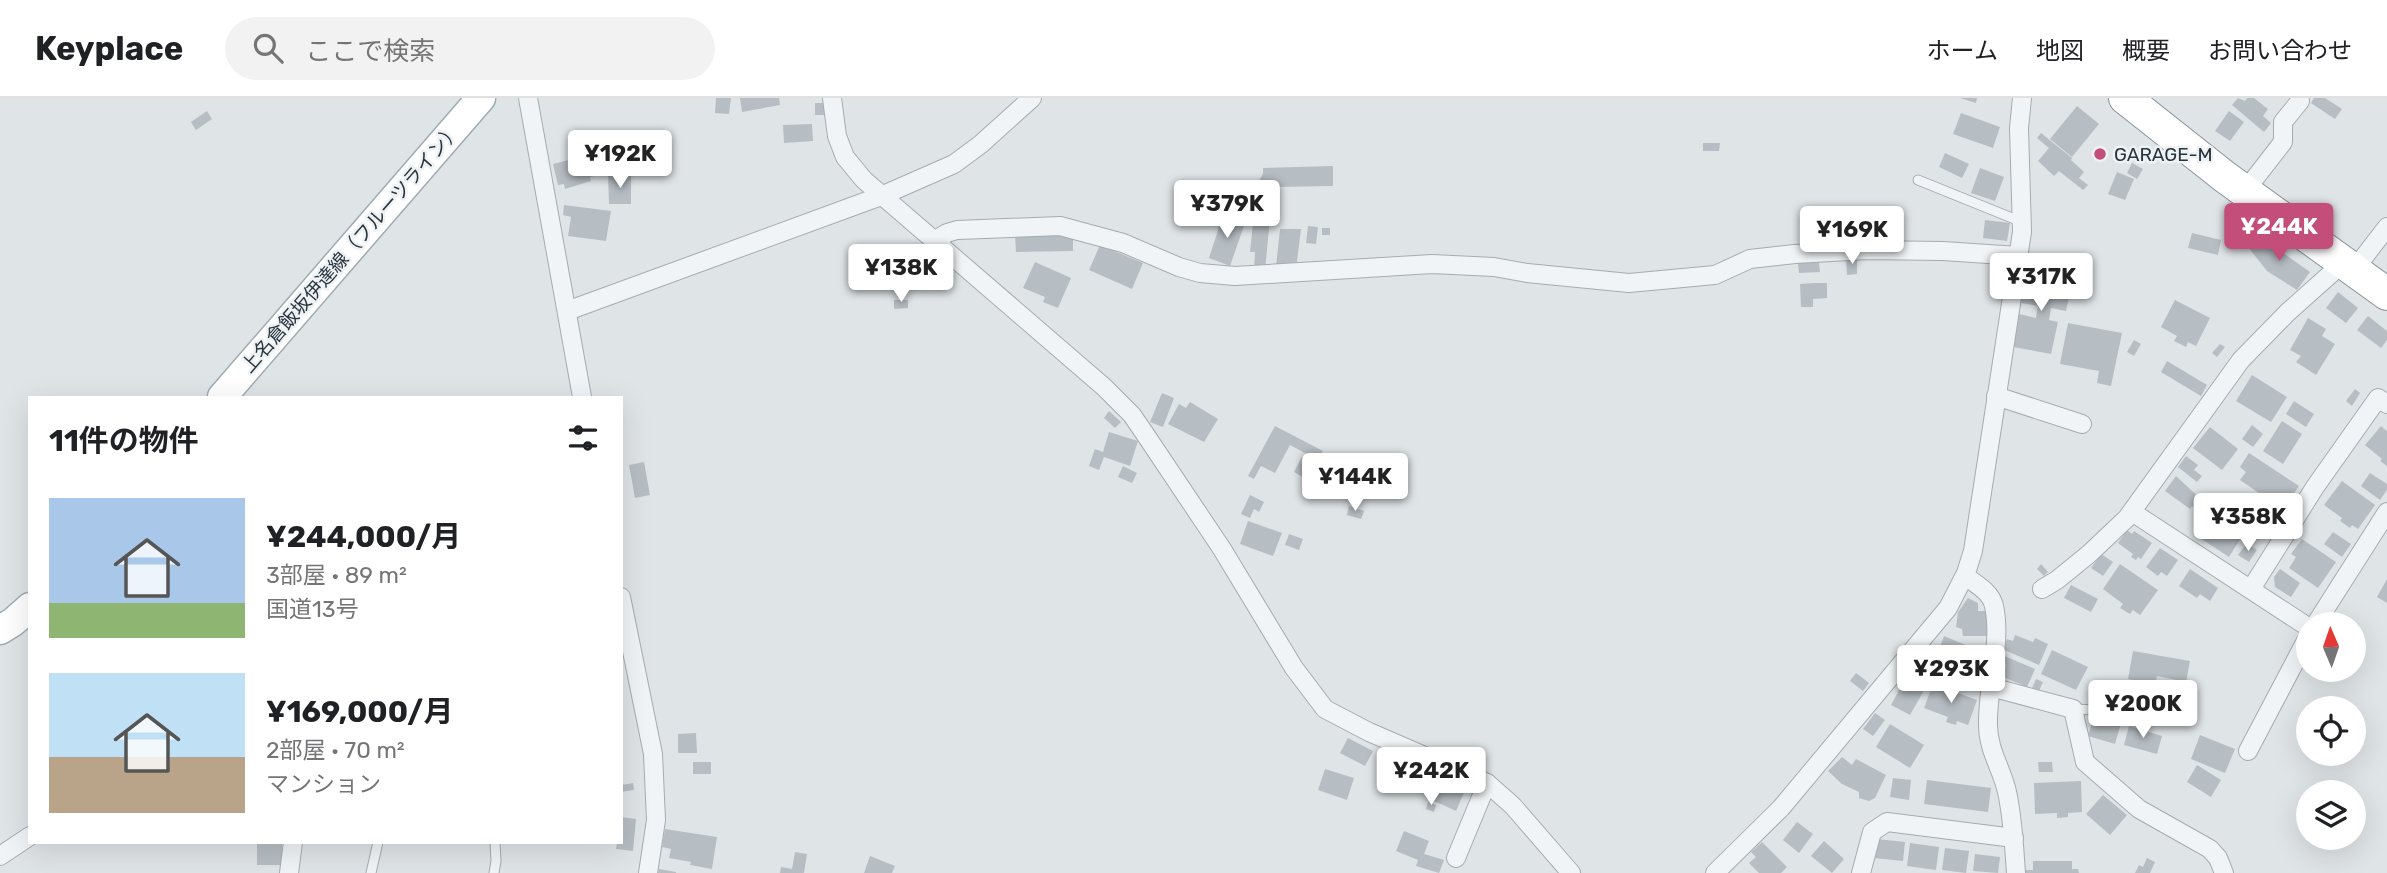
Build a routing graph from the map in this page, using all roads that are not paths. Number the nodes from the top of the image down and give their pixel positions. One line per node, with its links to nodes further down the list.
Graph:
1 (481, 98): 18 (main road, 上名倉飯坂伊達線（フルーツライン）)
2 (528, 98): 17 (street)
3 (832, 98): 10 (street)
4 (1032, 98): 10 (street)
5 (2022, 98): 11 (street)
6 (2135, 101): 9 (highway)
7 (2300, 101): 9 (street)
8 (1918, 180): 11 (lane)
9 (2245, 191): 15 (highway)
10 (881, 196): 13 (street); 17 (street)
11 (2021, 222): 14 (street)
12 (2387, 228): 15 (street)
13 (934, 241): 14 (street); 38 (street)
14 (2018, 256): 20 (street)
15 (2349, 266): 16 (highway); 23 (street)
16 (2387, 294)
17 (567, 311): 19 (street)
18 (227, 395)
19 (582, 396)
20 (1996, 396): 22 (street); 25 (street)
21 (2387, 404): 27 (street)
22 (2082, 425)
23 (2132, 512): 26 (street); 27 (street)
24 (2387, 512): 30 (street)
25 (1965, 576): 34 (street); 51 (street)
26 (2042, 589)
27 (2251, 589): 31 (street)
28 (623, 607): 49 (street)
29 (28, 609): 32 (main road)
30 (2323, 612)
31 (2296, 619)
32 (0, 630)
33 (2296, 660): 37 (street)
34 (1991, 687): 36 (street); 40 (street)
35 (2153, 695): 36 (lane)
36 (2073, 709): 54 (street)
37 (2248, 751)
38 (1488, 783): 45 (street); 50 (street)
39 (28, 837): 44 (street)
40 (2014, 838): 52 (street); 53 (street)
41 (293, 844): 46 (street)
42 (378, 844): 47 (lane)
43 (495, 844): 48 (lane)
44 (0, 856)
45 (1456, 858)
46 (289, 873)
47 (371, 873)
48 (494, 873)
49 (648, 873)
50 (1571, 873)
51 (1715, 873)
52 (1861, 873)
53 (2016, 873)
54 (2224, 873)

